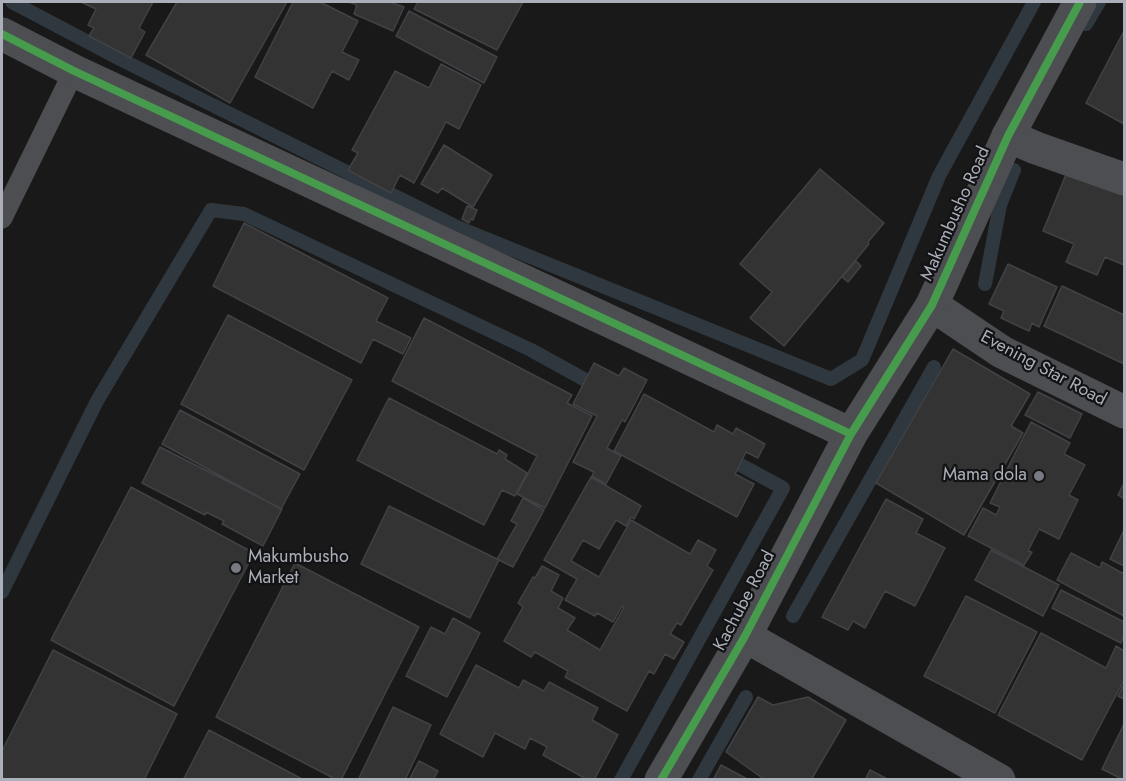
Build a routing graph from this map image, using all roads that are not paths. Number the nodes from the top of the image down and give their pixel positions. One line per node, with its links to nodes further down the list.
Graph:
1 (1080, 2): 4 (street, Makumbusho Road)
2 (2, 34): 3 (street)
3 (74, 71): 6 (lane); 9 (street)
4 (1008, 136): 5 (street); 7 (street, Makumbusho Road)
5 (1125, 179)
6 (2, 218)
7 (932, 305): 8 (street, Evening Star Road); 9 (street, Makumbusho Road)
8 (1125, 412)
9 (851, 434): 10 (street, Kachube Road)
10 (745, 636): 11 (street, Kachube Road); 12 (street)
11 (661, 780)
12 (999, 780)

